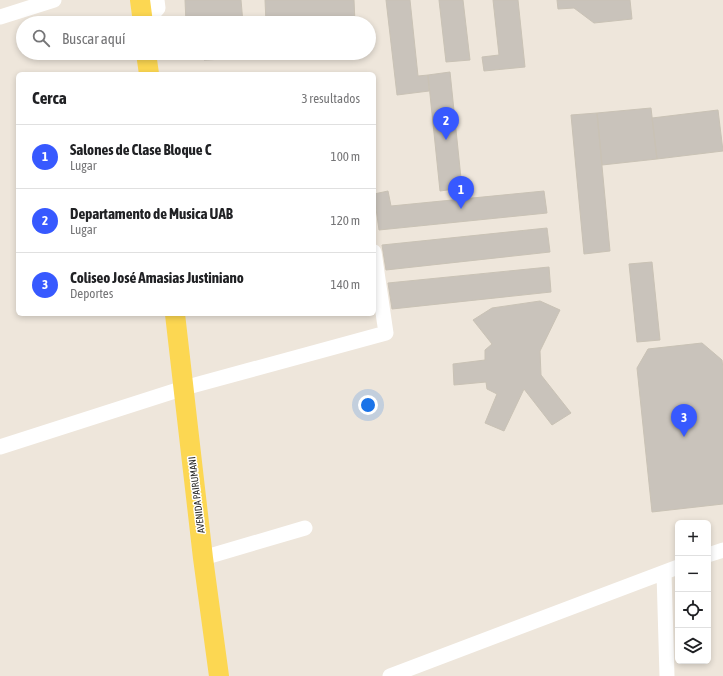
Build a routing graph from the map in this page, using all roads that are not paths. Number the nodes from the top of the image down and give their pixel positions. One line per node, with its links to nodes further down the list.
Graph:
1 (54, 0): 6 (street)
2 (140, 0): 4 (main road)
3 (157, 0): 5 (street)
4 (143, 16)
5 (151, 16)
6 (0, 17)
7 (147, 60): 8 (main road)
8 (149, 72)
9 (376, 266): 11 (street)
10 (176, 316): 11 (main road, AVENIDA PAIRUMANI)
11 (184, 388): 12 (street); 16 (main road, AVENIDA PAIRUMANI)
12 (0, 447)
13 (305, 528): 16 (street)
14 (723, 550): 15 (street)
15 (711, 555)
16 (203, 558): 19 (main road, AVENIDA PAIRUMANI)
17 (675, 568): 18 (street)
18 (664, 573): 20 (street); 21 (street)
19 (219, 676)
20 (390, 676)
21 (667, 676)

